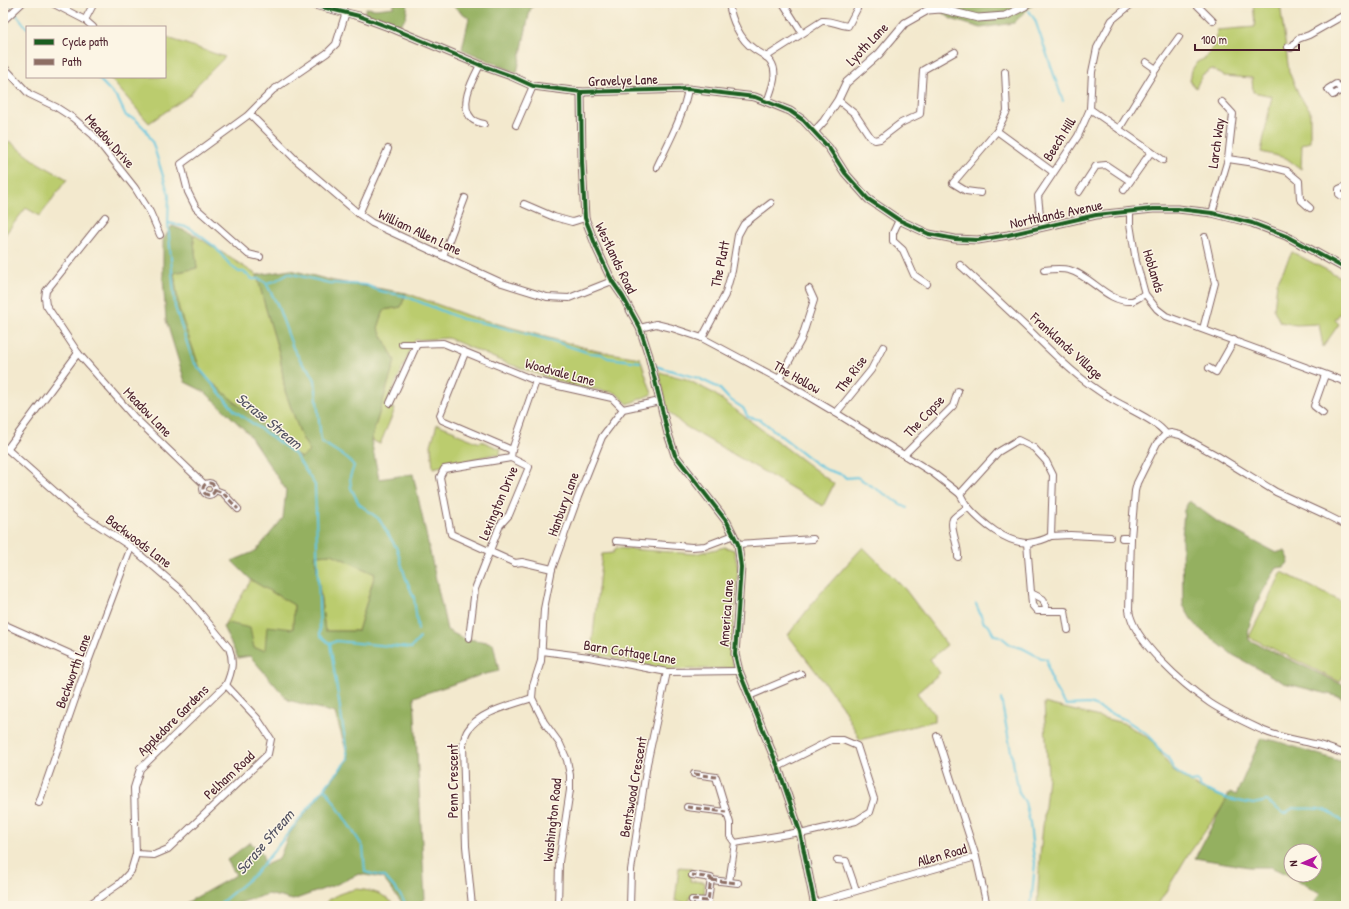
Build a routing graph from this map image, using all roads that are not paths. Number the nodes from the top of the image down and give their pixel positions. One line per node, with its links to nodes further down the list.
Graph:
1 (22, 3): 14 (street)
2 (52, 3): 13 (street)
3 (94, 3): 13 (street)
4 (306, 3): 11 (street, Gravelye Lane)
5 (729, 3): 23 (street)
6 (783, 3): 18 (street)
7 (857, 3): 18 (street)
8 (1027, 3): 32 (street, Lyoth Lane)
9 (1133, 3): 35 (street, Beech Hill)
10 (1195, 3): 15 (street)
11 (346, 12): 25 (street, Gravelye Lane); 36 (street)
12 (1346, 14): 20 (street)
13 (85, 20): 16 (street)
14 (3, 21)
15 (1213, 21)
16 (92, 26)
17 (1296, 32): 20 (street)
18 (802, 33): 23 (street)
19 (1180, 37): 27 (street)
20 (1298, 39): 21 (street)
21 (1288, 47)
22 (955, 52): 32 (street)
23 (766, 57): 33 (street)
24 (1146, 62): 27 (street)
25 (480, 65): 29 (street, Gravelye Lane); 37 (street)
26 (3, 66): 65 (street, Meadow Drive)
27 (1156, 69): 39 (street)
28 (1005, 72): 40 (street)
29 (533, 86): 31 (street, Gravelye Lane); 38 (street)
30 (688, 89): 31 (street, Gravelye Lane); 33 (street, Gravelye Lane); 46 (street)
31 (581, 92): 62 (street, Westlands Road)
32 (838, 100): 41 (street, Lyoth Lane)
33 (767, 102): 41 (street, Gravelye Lane)
34 (1222, 102): 45 (street, Larch Way)
35 (1090, 109): 39 (street); 47 (street, Beech Hill)
36 (250, 114): 60 (street, William Allen Lane); 68 (street)
37 (484, 124)
38 (516, 124)
39 (1119, 129): 43 (street)
40 (997, 131): 47 (street); 52 (street)
41 (814, 132): 63 (street, Gravelye Lane)
42 (388, 149): 60 (street)
43 (1150, 152): 44 (street); 48 (street)
44 (1162, 160)
45 (1228, 160): 57 (street); 59 (street, Larch Way)
46 (657, 166)
47 (1053, 172): 64 (street, Beech Hill)
48 (1130, 181): 50 (street); 51 (street)
49 (1346, 186): 54 (street)
50 (1124, 190)
51 (1079, 192)
52 (981, 193)
53 (465, 198): 67 (street)
54 (1346, 199)
55 (771, 203): 78 (street, The Platt)
56 (524, 204): 62 (street)
57 (1310, 208)
58 (1130, 211): 59 (street, Northlands Avenue); 64 (street, Northlands Avenue); 75 (street, Hoblands)
59 (1212, 213): 70 (street, Northlands Avenue)
60 (359, 214): 67 (street, William Allen Lane)
61 (105, 217): 83 (street, Meadow Lane)
62 (585, 218): 72 (street, Westlands Road)
63 (902, 222): 64 (street, Northlands Avenue); 73 (street)
64 (1043, 227)
65 (160, 235)
66 (1205, 237): 77 (street)
67 (443, 256): 72 (street, William Allen Lane)
68 (260, 257)
69 (960, 265): 97 (street, Franklands Village)
70 (1346, 269)
71 (1044, 270): 75 (street)
72 (612, 281): 76 (street, Westlands Road)
73 (927, 284)
74 (809, 289): 88 (street)
75 (1146, 294): 77 (street, Hoblands)
76 (640, 328): 78 (street, The Hollow); 85 (street, Westlands Road)
77 (1203, 329): 79 (street, Hoblands)
78 (702, 338): 88 (street, The Hollow)
79 (1234, 340): 86 (street); 87 (street, Hoblands)
80 (402, 344): 81 (street, Woodvale Lane)
81 (417, 344): 84 (street, Woodvale Lane); 93 (street)
82 (883, 347): 96 (street, The Rise)
83 (78, 353): 98 (street); 102 (street, Meadow Lane)
84 (465, 353): 89 (street, Woodvale Lane); 99 (street)
85 (649, 356): 92 (street, America Lane)
86 (1209, 368)
87 (1325, 375): 90 (street, Hoblands); 95 (street)
88 (779, 379): 96 (street, The Hollow)
89 (536, 381): 94 (street, Woodvale Lane); 99 (street, Lexington Drive)
90 (1346, 382)
91 (958, 392): 100 (street, The Copse)
92 (660, 401): 94 (street); 108 (street, America Lane)
93 (390, 403)
94 (623, 409): 120 (street, Hanbury Lane)
95 (1323, 413)
96 (836, 414): 100 (street, The Hollow)
97 (1166, 434): 107 (street, Franklands Village); 112 (street)
98 (5, 448): 117 (street, Backwoods Lane)
99 (512, 450): 101 (street, Lexington Drive)
100 (904, 455): 104 (street, The Hollow)
101 (511, 458): 118 (street, Lexington Drive); 118 (street)
102 (205, 485): 103 (street, Meadow Lane); 103 (street, Meadow Lane)
103 (215, 490): 106 (street, Meadow Lane)
104 (960, 494): 105 (street); 109 (street)
105 (968, 507): 115 (street); 119 (street)
106 (238, 509)
107 (1346, 525)
108 (734, 535): 114 (street); 116 (street, America Lane)
109 (1052, 536): 110 (street); 115 (street)
110 (1110, 537)
111 (1122, 538): 112 (street)
112 (1131, 538): 136 (street)
113 (813, 539): 116 (street)
114 (616, 541)
115 (1027, 543): 121 (street)
116 (738, 544): 128 (street, America Lane)
117 (132, 547): 127 (street, Beckworth Lane); 131 (street, Backwoods Lane)
118 (490, 552): 120 (street); 125 (street)
119 (958, 557)
120 (552, 569): 126 (street, Hanbury Lane)
121 (1031, 593): 122 (street); 122 (street)
122 (1047, 611): 124 (street)
123 (3, 624): 127 (street)
124 (1068, 630)
125 (470, 638)
126 (542, 651): 129 (street, Barn Cottage Lane); 134 (street)
127 (88, 662): 139 (street, Beckworth Lane)
128 (739, 671): 129 (street, Barn Cottage Lane); 133 (street, America Lane)
129 (667, 672): 157 (street, Bentswood Crescent)
130 (800, 674): 133 (street)
131 (230, 675): 132 (street, Appledore Gardens)
132 (226, 685): 144 (street, Appledore Gardens); 144 (street, Pelham Road)
133 (749, 696): 137 (street, America Lane)
134 (532, 698): 155 (street, Penn Crescent); 156 (street, Washington Road)
135 (937, 736): 145 (street, Allen Road)
136 (1346, 754)
137 (778, 766): 142 (street, America Lane); 142 (street)
138 (694, 774): 141 (street)
139 (39, 804)
140 (687, 807): 141 (street)
141 (726, 812): 143 (street)
142 (800, 833): 143 (street); 153 (street, America Lane)
143 (735, 843): 149 (street)
144 (136, 854): 154 (street, Appledore Gardens)
145 (976, 857): 151 (street, Allen Road); 158 (street)
146 (837, 860): 151 (street)
147 (692, 875): 148 (street)
148 (711, 880): 149 (street); 152 (street)
149 (729, 882): 150 (street)
150 (738, 883)
151 (856, 890): 153 (street, Allen Road)
152 (692, 900)
153 (815, 904)
154 (87, 906)
155 (472, 906)
156 (558, 906)
157 (630, 906)
158 (986, 906)

